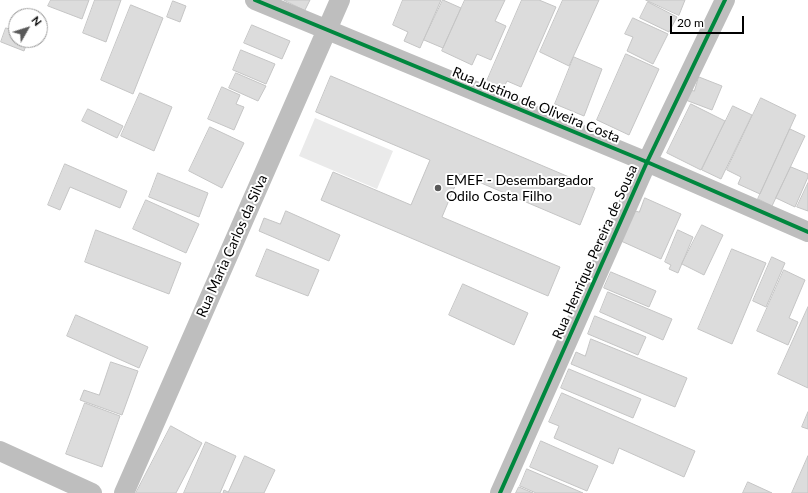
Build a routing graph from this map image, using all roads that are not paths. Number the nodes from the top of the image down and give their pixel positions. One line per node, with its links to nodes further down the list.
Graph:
1 (255, 0): 4 (street, Rua Justino de Oliveira Costa)
2 (340, 0): 4 (street, Rua Maria Carlos da Silva)
3 (725, 0): 5 (street, Rua Henrique Pereira de Sousa)
4 (326, 30): 5 (street, Rua Justino de Oliveira Costa); 9 (street, Rua Maria Carlos da Silva)
5 (647, 162): 6 (street, Rua Justino de Oliveira Costa); 10 (street, Rua Henrique Pereira de Sousa)
6 (808, 232)
7 (0, 451): 8 (street)
8 (92, 493)
9 (124, 493)
10 (500, 493)

